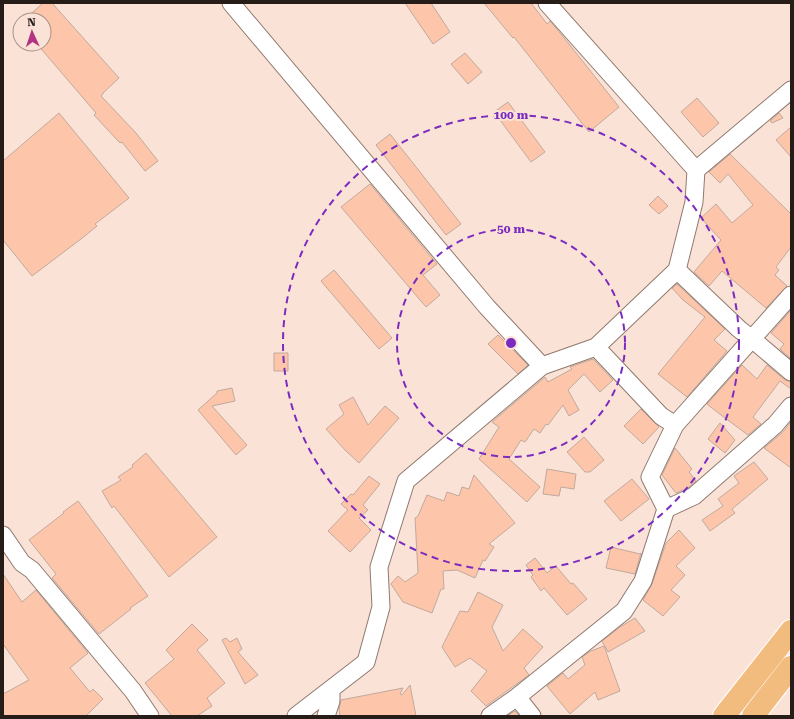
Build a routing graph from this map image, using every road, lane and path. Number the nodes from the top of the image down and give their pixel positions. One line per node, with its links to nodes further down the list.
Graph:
1 (231, 3): 9 (street)
2 (547, 3): 4 (street)
3 (791, 90): 4 (street)
4 (696, 170): 5 (street)
5 (677, 270): 7 (street); 8 (street)
6 (791, 295): 7 (street)
7 (752, 338): 10 (street); 12 (street)
8 (596, 347): 9 (street); 12 (street)
9 (542, 366): 17 (street)
10 (791, 372)
11 (791, 406): 13 (street)
12 (675, 426): 13 (street)
13 (666, 509): 18 (street)
14 (3, 535): 19 (street)
15 (791, 631): 24 (highway)
16 (791, 667): 25 (highway)
17 (331, 689): 20 (street); 21 (street)
18 (517, 697): 22 (street); 23 (street)
19 (150, 716)
20 (296, 716)
21 (326, 716)
22 (490, 716)
23 (532, 716)
24 (724, 716)
25 (753, 716)

